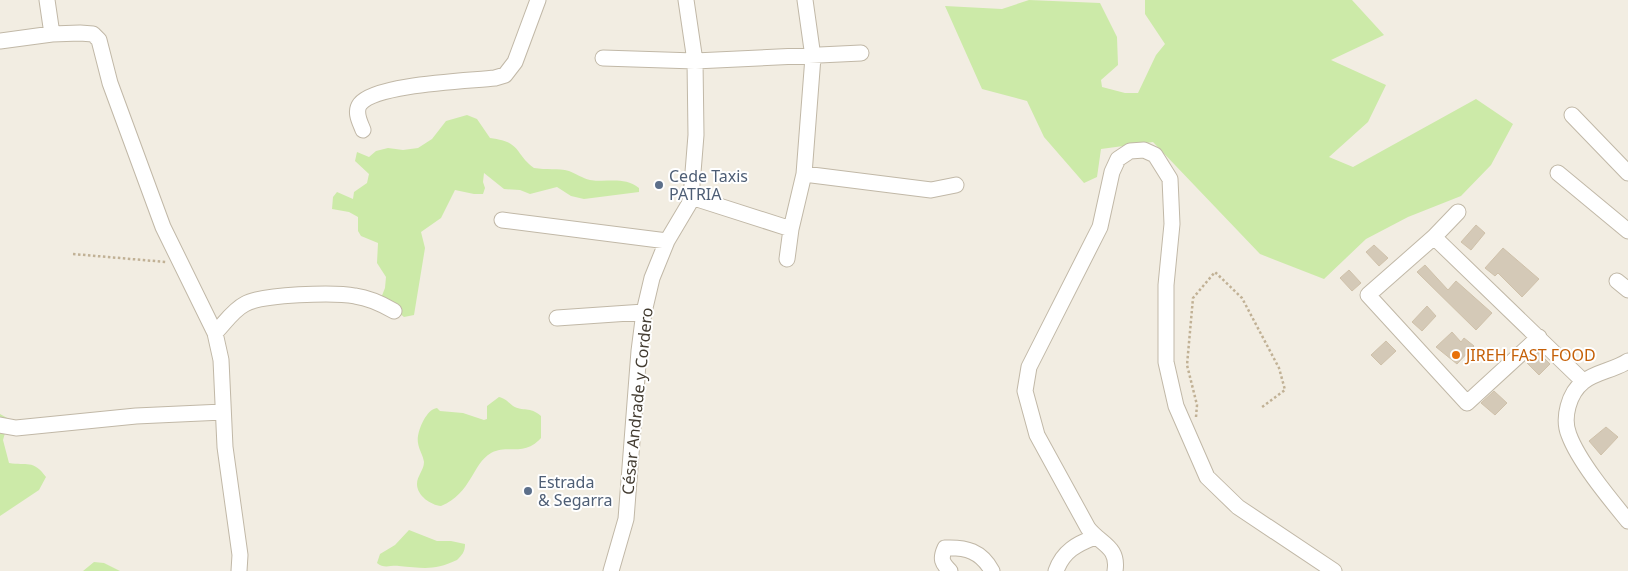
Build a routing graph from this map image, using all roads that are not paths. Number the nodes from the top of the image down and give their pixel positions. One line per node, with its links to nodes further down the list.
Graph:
1 (47, 0): 5 (street)
2 (538, 0): 12 (street)
3 (686, 0): 10 (street, César Andrade y Cordero)
4 (805, 0): 8 (street)
5 (52, 34): 6 (street); 28 (street)
6 (0, 41)
7 (861, 54): 8 (street)
8 (813, 57): 10 (street); 15 (street)
9 (603, 58): 10 (street)
10 (695, 61): 17 (street, César Andrade y Cordero)
11 (1572, 115): 14 (street)
12 (363, 130)
13 (1558, 173): 21 (street)
14 (1628, 173)
15 (804, 174): 16 (street); 20 (street)
16 (956, 186)
17 (691, 197): 20 (street); 23 (street, César Andrade y Cordero)
18 (1458, 212): 22 (street)
19 (502, 220): 23 (street)
20 (791, 228): 24 (street)
21 (1628, 232)
22 (1434, 237): 29 (street); 29 (street)
23 (667, 242): 26 (street, César Andrade y Cordero)
24 (787, 259)
25 (394, 311): 28 (street)
26 (644, 312): 27 (street); 37 (street, César Andrade y Cordero)
27 (557, 318)
28 (214, 333): 32 (street)
29 (1540, 337): 31 (street)
30 (1626, 365): 31 (street)
31 (1583, 381): 34 (street)
32 (223, 412): 33 (street); 36 (street)
33 (0, 425)
34 (1628, 521)
35 (1095, 538): 40 (street); 41 (street); 42 (street)
36 (239, 571)
37 (611, 571)
38 (950, 571): 39 (street)
39 (992, 571)
40 (1056, 571)
41 (1115, 571)
42 (1334, 571)

